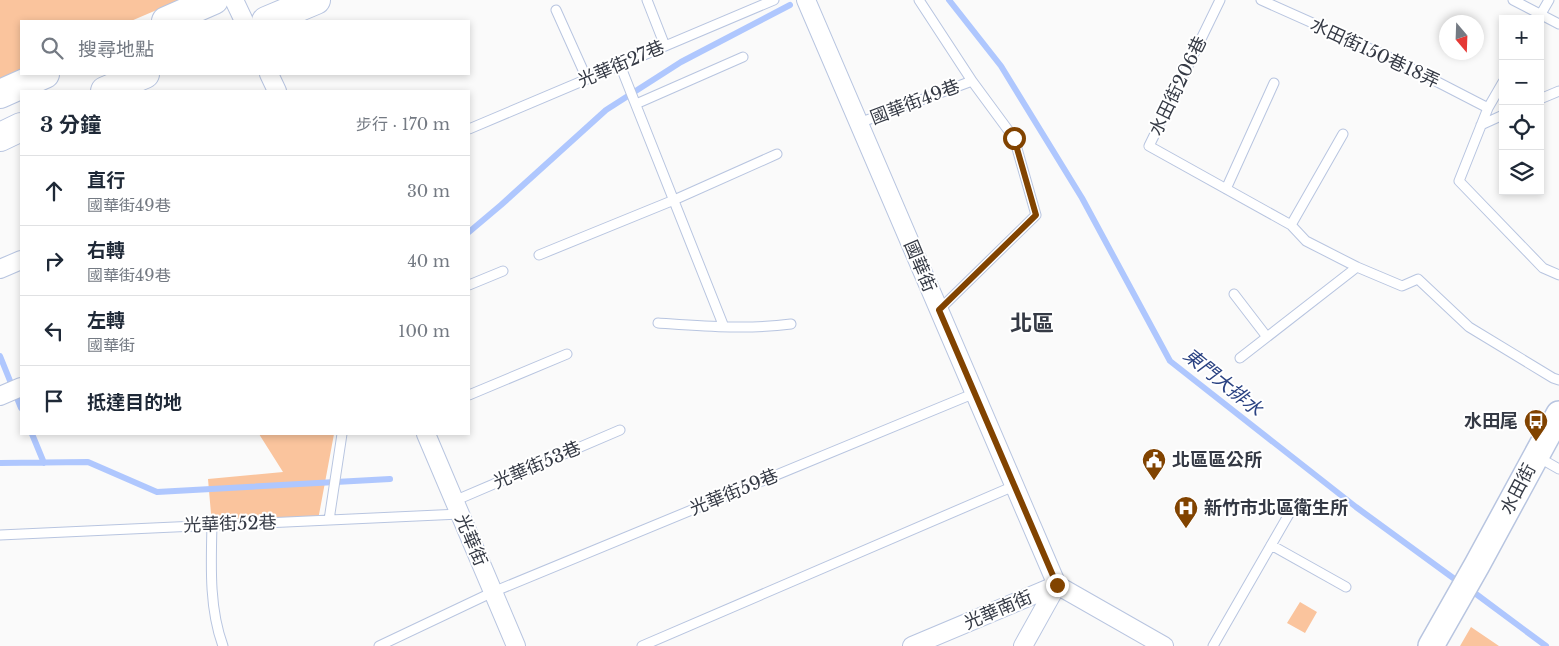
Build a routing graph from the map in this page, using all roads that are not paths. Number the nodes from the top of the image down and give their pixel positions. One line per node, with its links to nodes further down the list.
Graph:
1 (214, 0): 16 (main road)
2 (234, 0): 17 (street)
3 (316, 0): 18 (main road)
4 (647, 0): 20 (lane)
5 (774, 0): 20 (lane, 光華街27巷)
6 (806, 0): 38 (street, 國華街)
7 (919, 0): 27 (lane, 國華街49巷)
8 (1220, 0): 45 (lane, 水田街206巷)
9 (1261, 0): 36 (lane, 水田街150巷18弄)
10 (1513, 0): 13 (lane)
11 (1550, 0): 14 (lane)
12 (556, 10): 26 (lane)
13 (1536, 15)
14 (1540, 15)
15 (1544, 19): 19 (lane)
16 (168, 20)
17 (244, 20)
18 (268, 20)
19 (1559, 24)
20 (665, 46): 22 (lane, 光華街27巷)
21 (742, 57): 35 (lane)
22 (620, 65): 26 (lane, 光華街27巷); 35 (lane)
23 (43, 75): 33 (main road)
24 (143, 75): 30 (main road)
25 (269, 75): 31 (street)
26 (586, 79): 41 (lane, 光華街27巷)
27 (972, 81): 38 (lane, 國華街49巷); 56 (lane, 國華街49巷)
28 (1274, 83): 45 (lane)
29 (1499, 89): 36 (lane)
30 (107, 90)
31 (277, 90)
32 (1559, 90): 34 (lane)
33 (0, 94)
34 (1544, 97)
35 (636, 104): 46 (lane)
36 (1488, 108): 39 (lane)
37 (1499, 117): 39 (lane)
38 (859, 123): 56 (street, 國華街)
39 (1481, 125): 53 (lane)
40 (20, 128): 43 (main road)
41 (470, 129)
42 (1343, 134): 47 (lane)
43 (0, 137)
44 (777, 154): 46 (lane)
45 (1226, 189): 47 (lane, 水田街206巷)
46 (674, 200): 48 (lane); 59 (lane)
47 (1291, 225): 50 (lane, 水田街206巷)
48 (539, 255)
49 (20, 260): 51 (street)
50 (1357, 267): 60 (lane); 63 (lane, 水田街206巷)
51 (0, 270)
52 (503, 271): 54 (lane)
53 (1559, 276)
54 (470, 285)
55 (1234, 294): 60 (lane)
56 (939, 310): 64 (street, 國華街)
57 (658, 323): 59 (lane)
58 (791, 324): 59 (lane)
59 (724, 327)
60 (1267, 337): 62 (lane)
61 (567, 354): 65 (lane)
62 (1240, 358)
63 (1559, 380)
64 (974, 393): 72 (street, 國華街); 81 (lane, 光華街59巷)
65 (470, 395)
66 (1559, 414): 70 (street, 水田街)
67 (620, 430): 73 (lane, 光華街53巷)
68 (342, 435): 75 (lane)
69 (426, 435): 73 (street, 光華街)
70 (1536, 456): 71 (lane); 90 (street, 水田街)
71 (1559, 469)
72 (1014, 486): 79 (street, 國華街); 85 (lane)
73 (457, 507): 75 (lane, 光華街52巷); 81 (street, 光華街)
74 (1289, 514): 78 (lane)
75 (329, 520): 76 (lane, 光華街52巷)
76 (212, 525): 77 (lane, 光華街52巷); 82 (lane)
77 (0, 535)
78 (1271, 545): 80 (lane); 89 (lane)
79 (1057, 585): 86 (street, 光華南街); 87 (street); 88 (street)
80 (1346, 587)
81 (493, 592): 83 (lane, 光華街59巷); 84 (street, 光華街)
82 (222, 646)
83 (379, 646)
84 (516, 646)
85 (642, 646)
86 (912, 646)
87 (1023, 646)
88 (1164, 646)
89 (1213, 646)
90 (1431, 646)

